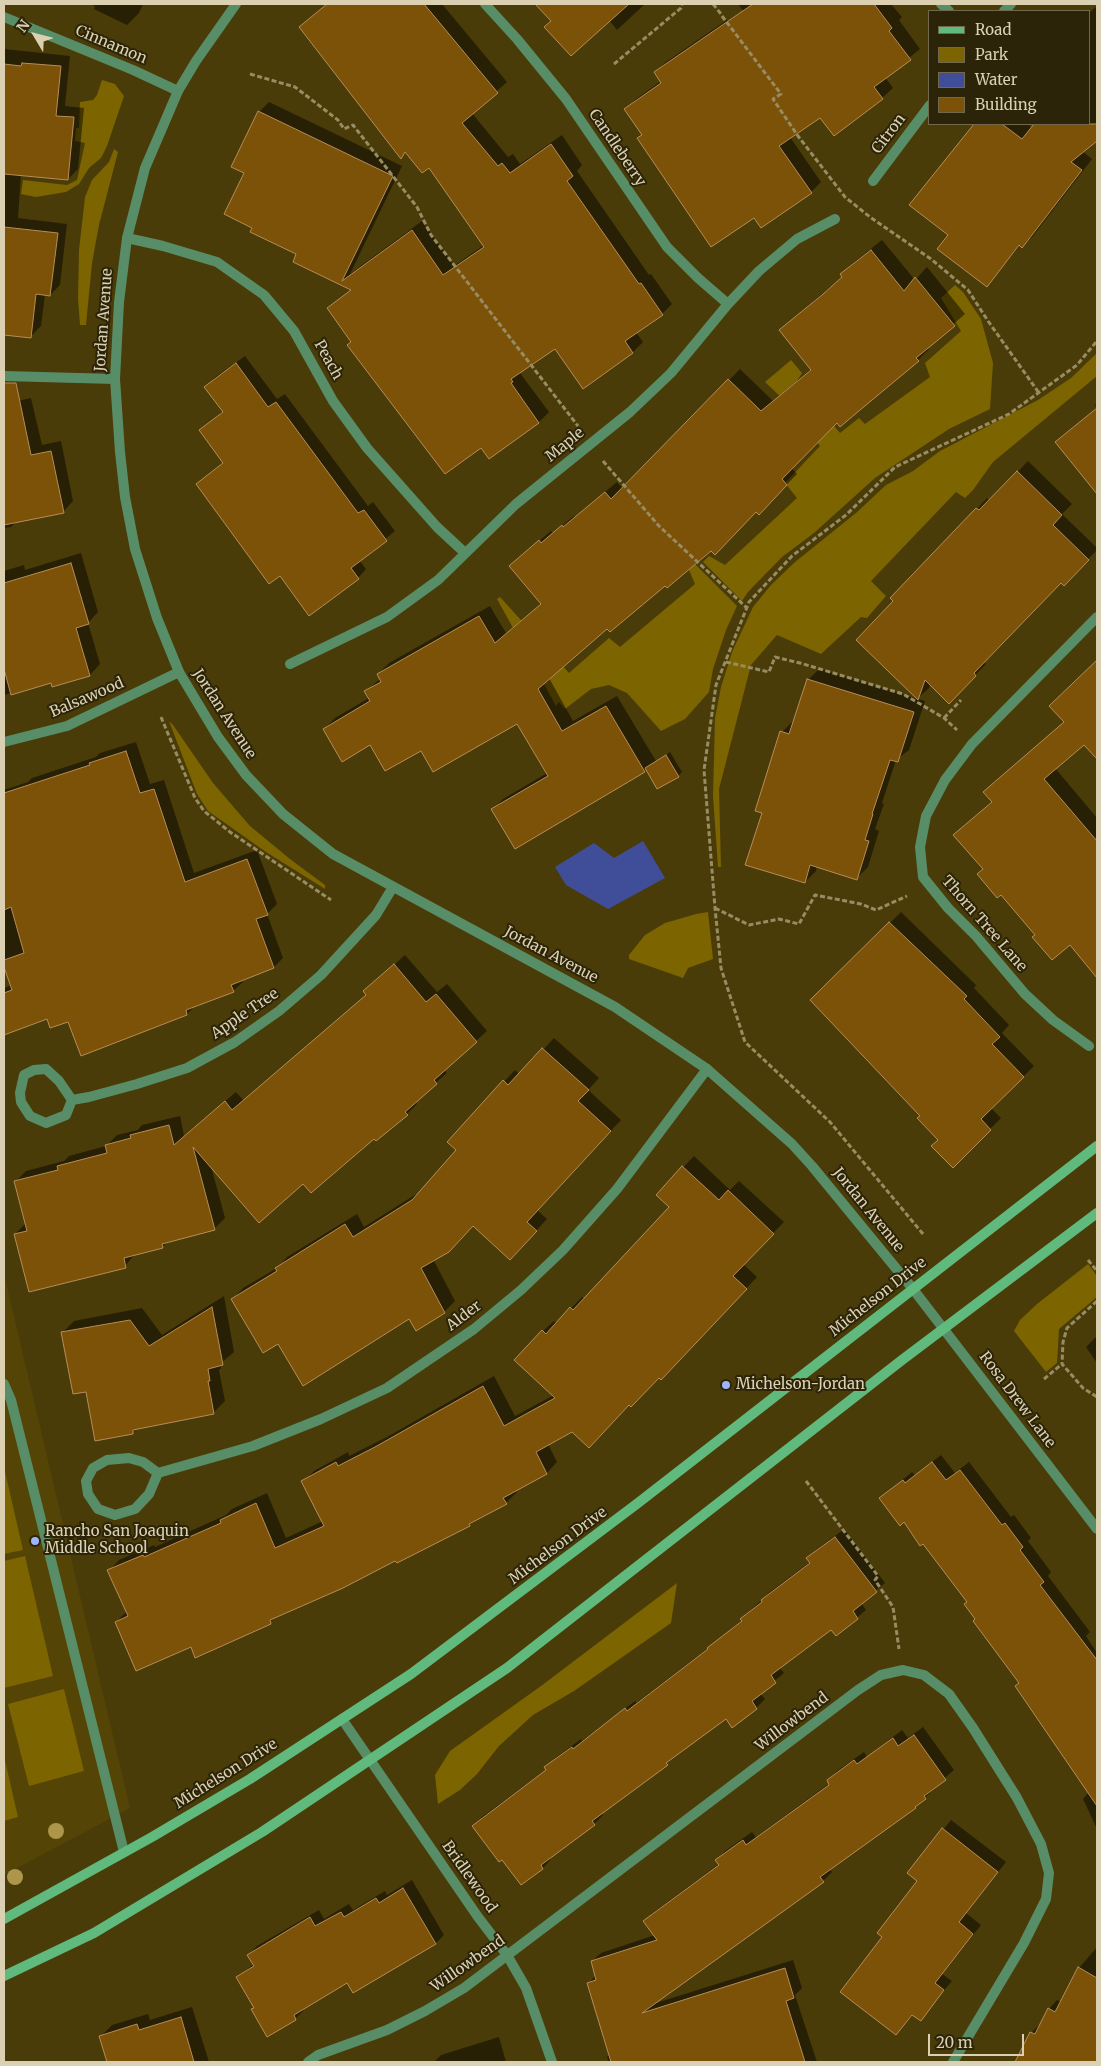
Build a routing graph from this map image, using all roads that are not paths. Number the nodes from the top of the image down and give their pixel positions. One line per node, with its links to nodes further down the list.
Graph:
1 (236, 4): 4 (street, Jordan Avenue)
2 (485, 4): 9 (street, Candleberry)
3 (4, 17): 4 (street, Cinnamon)
4 (178, 91): 8 (street, Jordan Avenue)
5 (928, 108): 6 (street, Citron)
6 (873, 181)
7 (835, 219): 9 (street, Maple)
8 (127, 238): 11 (street, Jordan Avenue); 12 (street, Peach)
9 (728, 304): 12 (street, Maple)
10 (4, 376): 11 (street)
11 (115, 379): 15 (street, Jordan Avenue)
12 (465, 553): 14 (street, Maple)
13 (1097, 617): 18 (street, Thorn Tree Lane)
14 (290, 664)
15 (179, 672): 16 (street, Balsawood); 17 (street, Jordan Avenue)
16 (4, 742)
17 (393, 887): 19 (street, Jordan Avenue); 20 (street, Apple Tree)
18 (1089, 1046)
19 (707, 1069): 23 (street, Jordan Avenue); 26 (street, Alder)
20 (72, 1100): 20 (street)
21 (1097, 1146): 23 (main road, Michelson Drive)
22 (1097, 1213): 24 (main road)
23 (913, 1289): 24 (street, Rosa Drew Lane); 28 (main road, Michelson Drive)
24 (944, 1328): 27 (street, Rosa Drew Lane); 29 (main road)
25 (4, 1384): 30 (street)
26 (158, 1473): 26 (street)
27 (1097, 1529)
28 (342, 1719): 29 (street, Bridlewood); 30 (main road, Michelson Drive)
29 (371, 1759): 32 (street, Bridlewood); 33 (main road)
30 (124, 1852): 31 (main road, Michelson Drive)
31 (4, 1919)
32 (507, 1955): 34 (street, Willowbend); 35 (street, Bridlewood); 36 (street, Willowbend)
33 (4, 1976)
34 (308, 2062)
35 (552, 2062)
36 (953, 2062)

